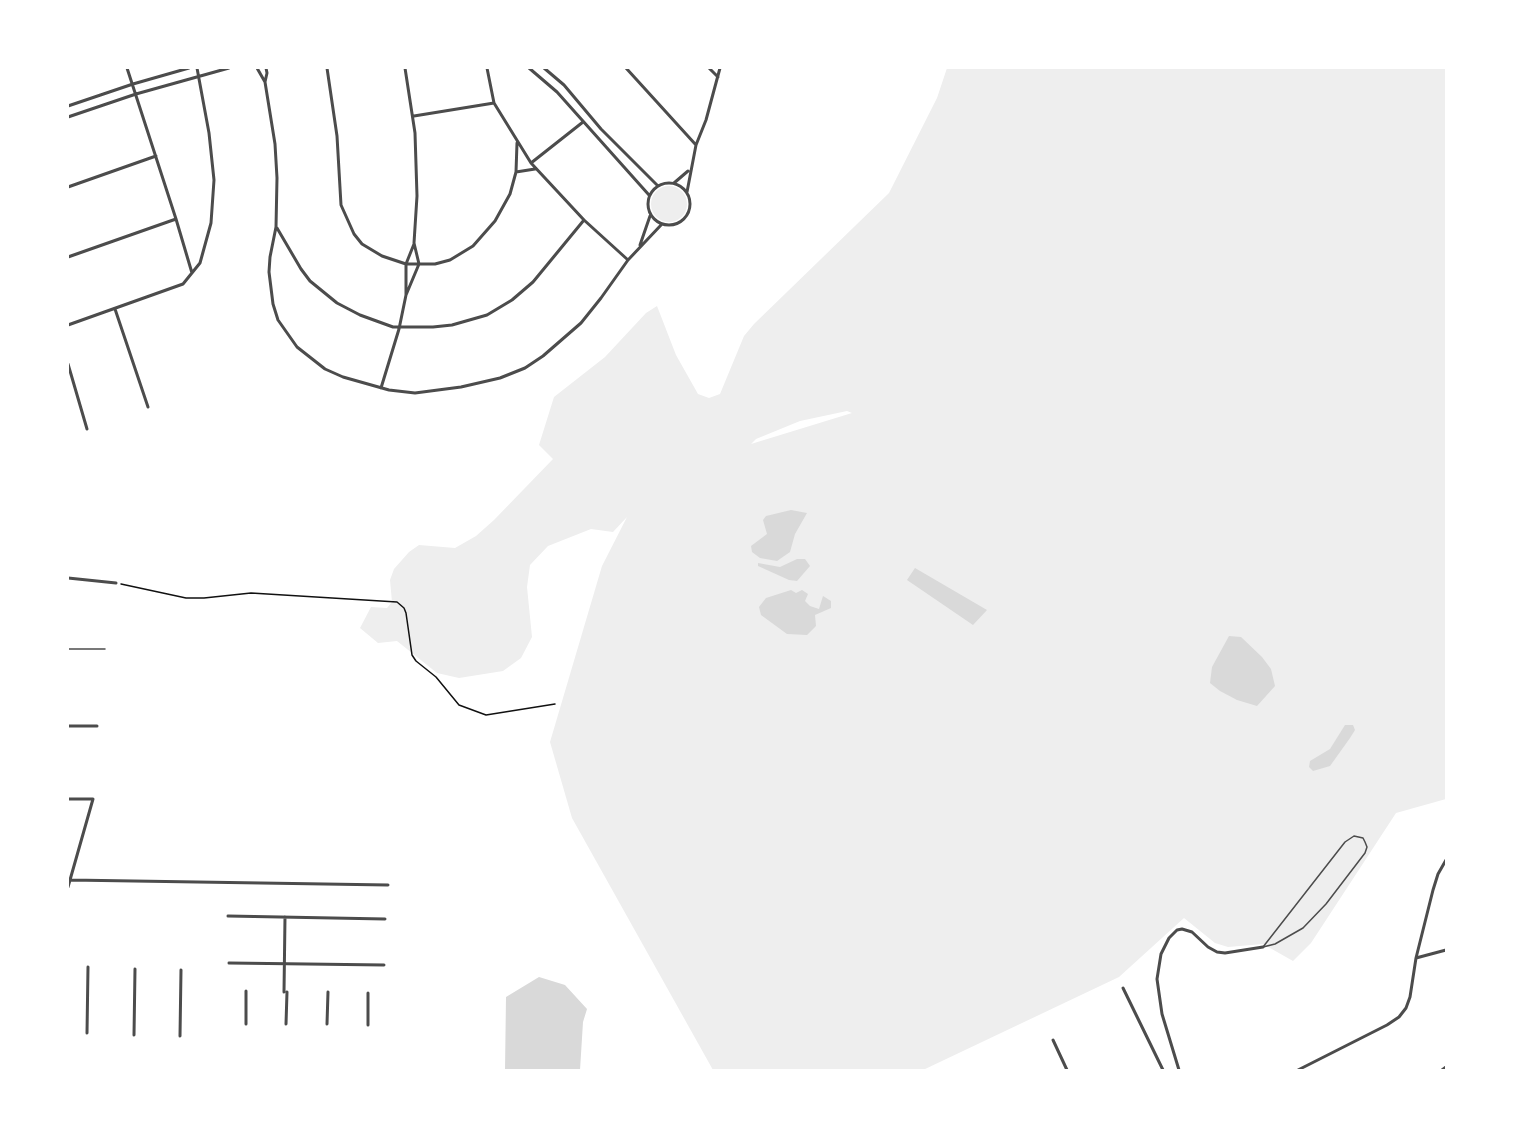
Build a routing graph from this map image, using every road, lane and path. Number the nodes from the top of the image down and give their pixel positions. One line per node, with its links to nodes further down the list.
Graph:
1 (127, 68): 18 (street)
2 (189, 68): 18 (street)
3 (196, 68): 15 (street)
4 (229, 68): 15 (street)
5 (257, 68): 17 (street)
6 (266, 68): 17 (street)
7 (327, 68): 48 (street)
8 (405, 68): 24 (street)
9 (487, 68): 21 (street)
10 (529, 68): 26 (street)
11 (544, 68): 35 (street)
12 (626, 68): 28 (street)
13 (709, 68): 16 (street)
14 (720, 68): 16 (street)
15 (199, 76): 19 (street); 50 (street)
16 (718, 77): 28 (street)
17 (265, 82): 43 (street)
18 (133, 84): 19 (street); 20 (street)
19 (136, 94): 23 (street); 29 (street)
20 (97, 96): 22 (street); 23 (street)
21 (494, 103): 24 (street); 27 (street)
22 (68, 106)
23 (101, 106): 25 (street)
24 (414, 116): 44 (street)
25 (68, 117)
26 (583, 122): 30 (street); 38 (street)
27 (517, 143): 30 (street); 33 (street)
28 (696, 145): 32 (street)
29 (156, 156): 36 (street); 40 (street)
30 (531, 164): 31 (street)
31 (536, 169): 33 (street); 41 (street)
32 (690, 170): 34 (street); 37 (street)
33 (516, 172): 49 (street)
34 (674, 183): 35 (street); 37 (street)
35 (658, 186): 38 (street)
36 (68, 187)
37 (687, 192): 42 (street)
38 (649, 195): 39 (street)
39 (650, 216): 42 (street); 45 (street)
40 (176, 219): 46 (street); 50 (street)
41 (584, 220): 47 (street); 54 (street)
42 (662, 224): 45 (street)
43 (276, 227): 54 (street); 56 (street)
44 (414, 243): 48 (street); 49 (street)
45 (639, 247): 47 (street)
46 (68, 257)
47 (628, 260): 56 (street)
48 (406, 264): 49 (street); 51 (street)
49 (419, 264): 51 (street)
50 (192, 273): 52 (street)
51 (406, 295): 54 (street)
52 (115, 309): 53 (street); 57 (street)
53 (68, 326)
54 (399, 327): 56 (street)
55 (68, 364): 58 (street)
56 (381, 388)
57 (148, 406)
58 (87, 429)
59 (68, 578): 60 (street)
60 (116, 583): 63 (path)
61 (68, 649): 62 (lane)
62 (105, 649)
63 (555, 704)
64 (68, 726): 65 (street)
65 (97, 726)
66 (68, 799): 68 (street)
67 (1446, 860): 76 (street)
68 (70, 880): 69 (street); 70 (street)
69 (388, 885)
70 (68, 887)
71 (228, 916): 72 (street)
72 (285, 917): 73 (street); 78 (street)
73 (385, 919)
74 (1263, 948): 74 (lane); 98 (street)
75 (1446, 950): 76 (street)
76 (1416, 958): 99 (street)
77 (229, 963): 78 (street)
78 (284, 964): 79 (street); 88 (street)
79 (384, 965)
80 (88, 967): 91 (street)
81 (135, 969): 92 (street)
82 (181, 970): 93 (street)
83 (1122, 988): 97 (street)
84 (246, 991): 87 (street)
85 (328, 992): 89 (street)
86 (368, 993): 90 (street)
87 (246, 1024)
88 (286, 1024)
89 (327, 1024)
90 (368, 1025)
91 (87, 1033)
92 (134, 1035)
93 (180, 1036)
94 (1053, 1040): 96 (street)
95 (1446, 1067): 100 (street)
96 (1067, 1071)
97 (1163, 1071)
98 (1179, 1071)
99 (1298, 1071)
100 (1442, 1071)

